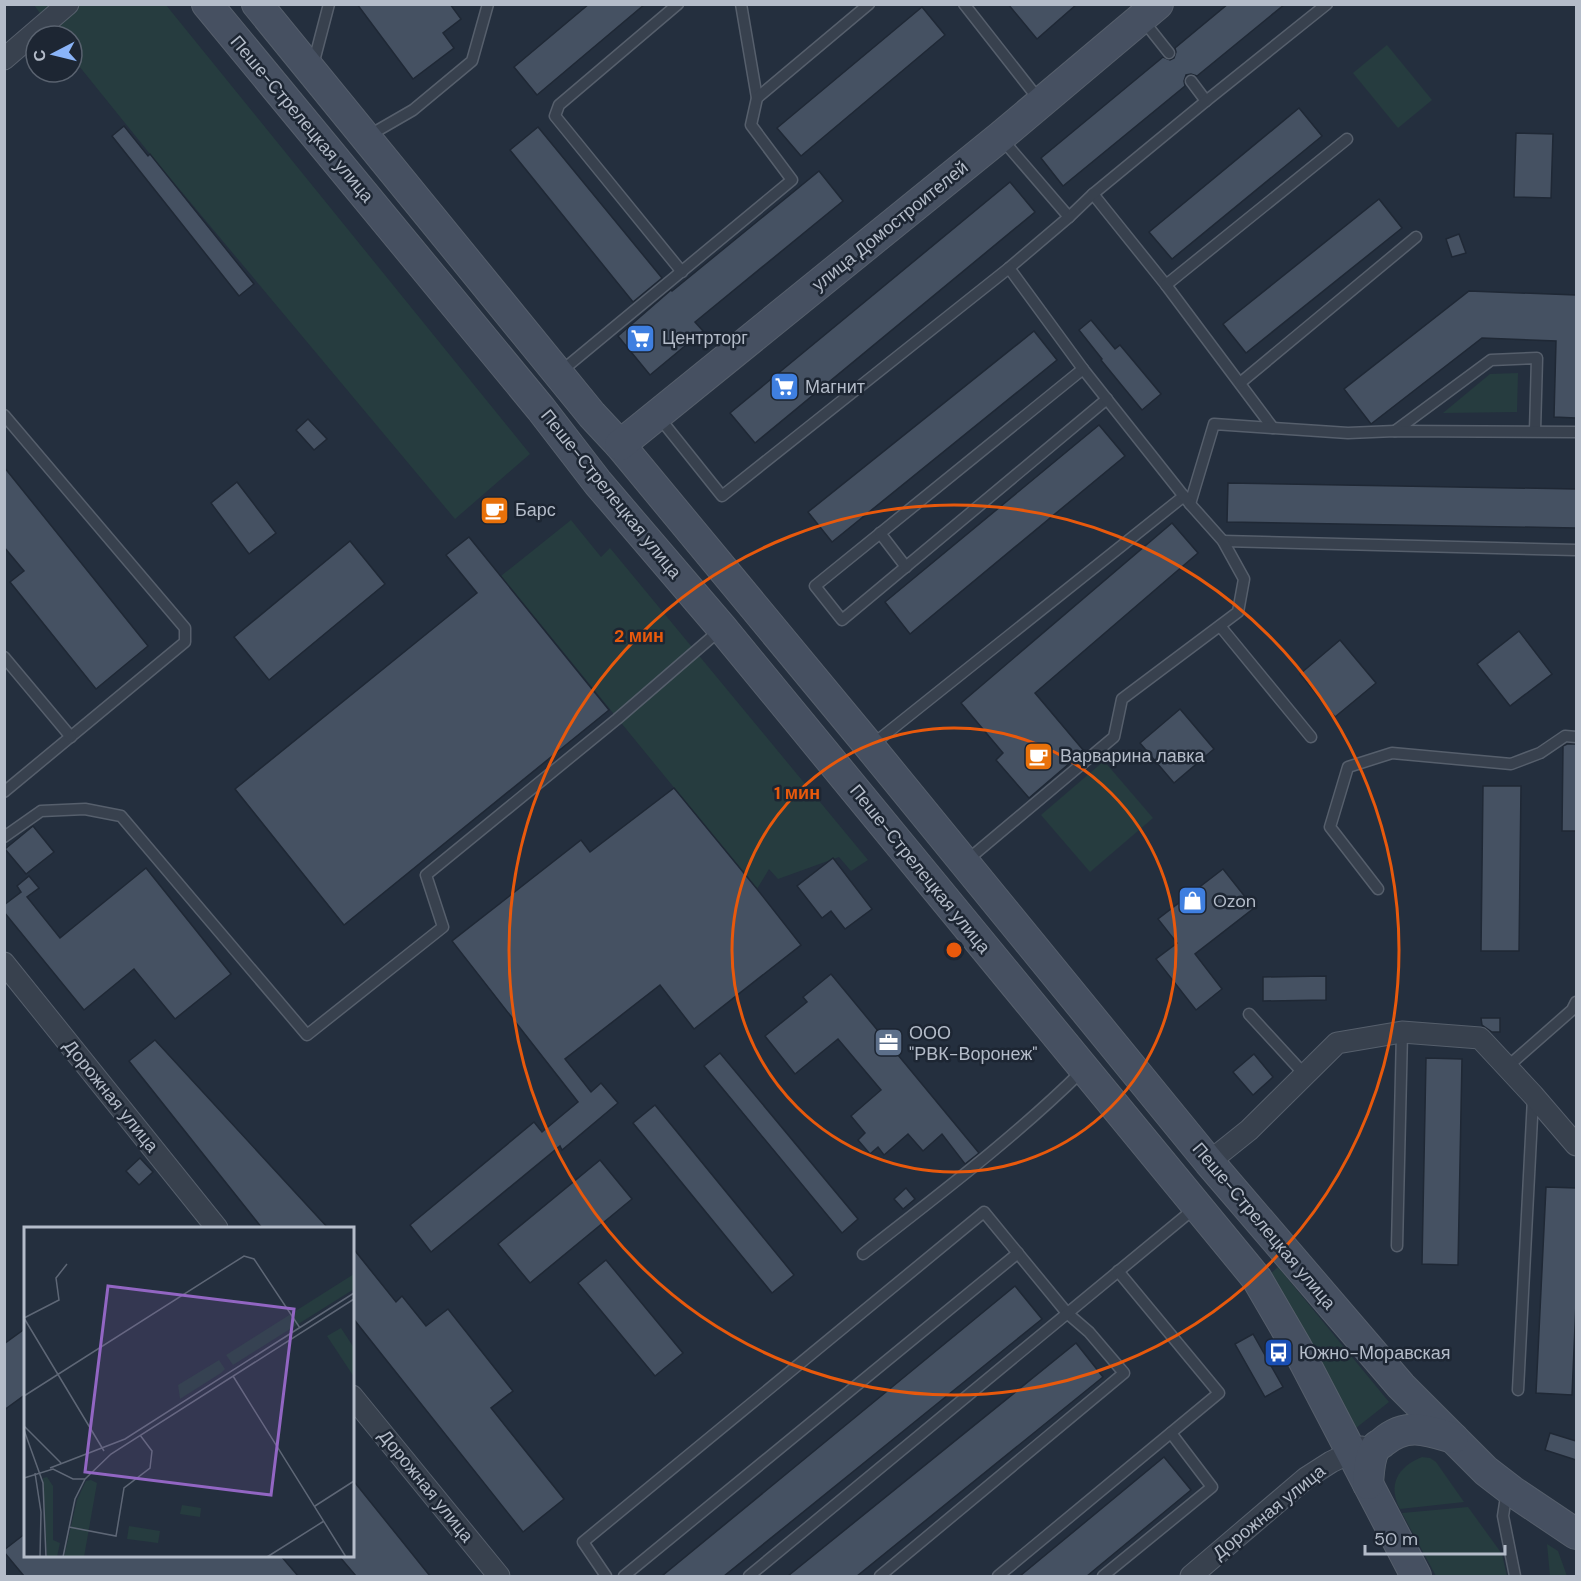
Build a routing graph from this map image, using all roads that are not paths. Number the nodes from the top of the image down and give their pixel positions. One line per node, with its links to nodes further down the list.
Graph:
1 (68, 4): 13 (street)
2 (207, 4): 45 (main road, Пеше-Стрелецкая улица)
3 (257, 4): 14 (main road, Пеше-Стрелецкая улица)
4 (329, 4): 14 (lane)
5 (488, 4): 20 (lane)
6 (678, 4): 26 (lane)
7 (741, 4): 16 (lane)
8 (868, 4): 16 (lane)
9 (964, 4): 18 (lane)
10 (1327, 4): 17 (lane)
11 (1150, 12): 12 (lane); 18 (main road, улица Домостроителей)
12 (1169, 53)
13 (4, 59)
14 (311, 71): 20 (main road, Пеше-Стрелецкая улица)
15 (1191, 81): 17 (lane)
16 (757, 98): 26 (lane)
17 (1206, 101): 22 (lane)
18 (1041, 102): 19 (main road, улица Домостроителей)
19 (1000, 137): 23 (lane); 33 (main road, улица Домостроителей)
20 (366, 138): 29 (main road, Пеше-Стрелецкая улица)
21 (1347, 139): 27 (lane)
22 (1093, 194): 23 (lane); 27 (lane)
23 (1068, 217): 25 (lane)
24 (1416, 237): 30 (lane)
25 (1009, 268): 28 (lane); 33 (lane)
26 (682, 272): 29 (lane)
27 (1166, 285): 30 (lane)
28 (1083, 369): 31 (lane); 40 (lane)
29 (559, 373): 38 (main road, Пеше-Стрелецкая улица)
30 (1240, 383): 34 (lane)
31 (1107, 399): 39 (lane); 43 (lane)
32 (4, 414): 47 (lane)
33 (657, 415): 38 (main road, улица Домостроителей)
34 (1273, 428): 35 (lane); 39 (lane)
35 (1395, 430): 36 (lane); 36 (lane)
36 (1535, 431): 37 (lane)
37 (1576, 432)
38 (620, 445): 50 (main road, Пеше-Стрелецкая улица)
39 (1187, 500): 41 (lane); 50 (lane)
40 (880, 533): 43 (lane); 43 (lane)
41 (1223, 541): 42 (lane); 44 (lane)
42 (1576, 550)
43 (906, 567)
44 (1220, 626): 48 (lane); 53 (lane)
45 (722, 628): 52 (lane); 60 (main road, Пеше-Стрелецкая улица)
46 (4, 657): 47 (lane)
47 (71, 737): 51 (lane)
48 (1311, 737)
49 (1576, 737): 54 (lane)
50 (870, 747): 53 (main road, Пеше-Стрелецкая улица)
51 (4, 792)
52 (4, 837)
53 (965, 862): 64 (main road, Пеше-Стрелецкая улица)
54 (1378, 889)
55 (4, 963): 66 (street, Дорожная улица)
56 (1576, 1002): 59 (lane)
57 (1249, 1014): 61 (lane)
58 (1402, 1032): 59 (street); 61 (street); 67 (lane)
59 (1507, 1067): 62 (street)
60 (1084, 1069): 65 (main road, Пеше-Стрелецкая улица); 69 (lane)
61 (1305, 1075): 64 (street)
62 (1533, 1095): 63 (street); 72 (lane)
63 (1576, 1145)
64 (1209, 1162): 75 (main road, Пеше-Стрелецкая улица)
65 (1197, 1206): 70 (lane); 77 (main road, Пеше-Стрелецкая улица)
66 (216, 1227)
67 (1397, 1246)
68 (1018, 1253): 71 (lane); 82 (lane); 83 (lane)
69 (863, 1254)
70 (1118, 1271): 71 (lane); 74 (lane)
71 (1067, 1313): 84 (lane); 85 (lane)
72 (1518, 1390)
73 (354, 1398): 81 (street, Дорожная улица)
74 (1171, 1433): 86 (lane); 87 (lane)
75 (1456, 1439): 76 (main road); 79 (main road, Пеше-Стрелецкая улица)
76 (1384, 1441): 77 (street, Дорожная улица); 78 (main road)
77 (1352, 1451): 78 (main road, Пеше-Стрелецкая улица); 88 (street, Дорожная улица)
78 (1368, 1484): 89 (main road, Пеше-Стрелецкая улица)
79 (1512, 1491): 80 (main road, Пеше-Стрелецкая улица); 90 (lane)
80 (1576, 1534)
81 (499, 1576)
82 (606, 1576)
83 (624, 1576)
84 (749, 1576)
85 (880, 1576)
86 (998, 1576)
87 (1103, 1576)
88 (1191, 1576)
89 (1416, 1576)
90 (1515, 1576)

